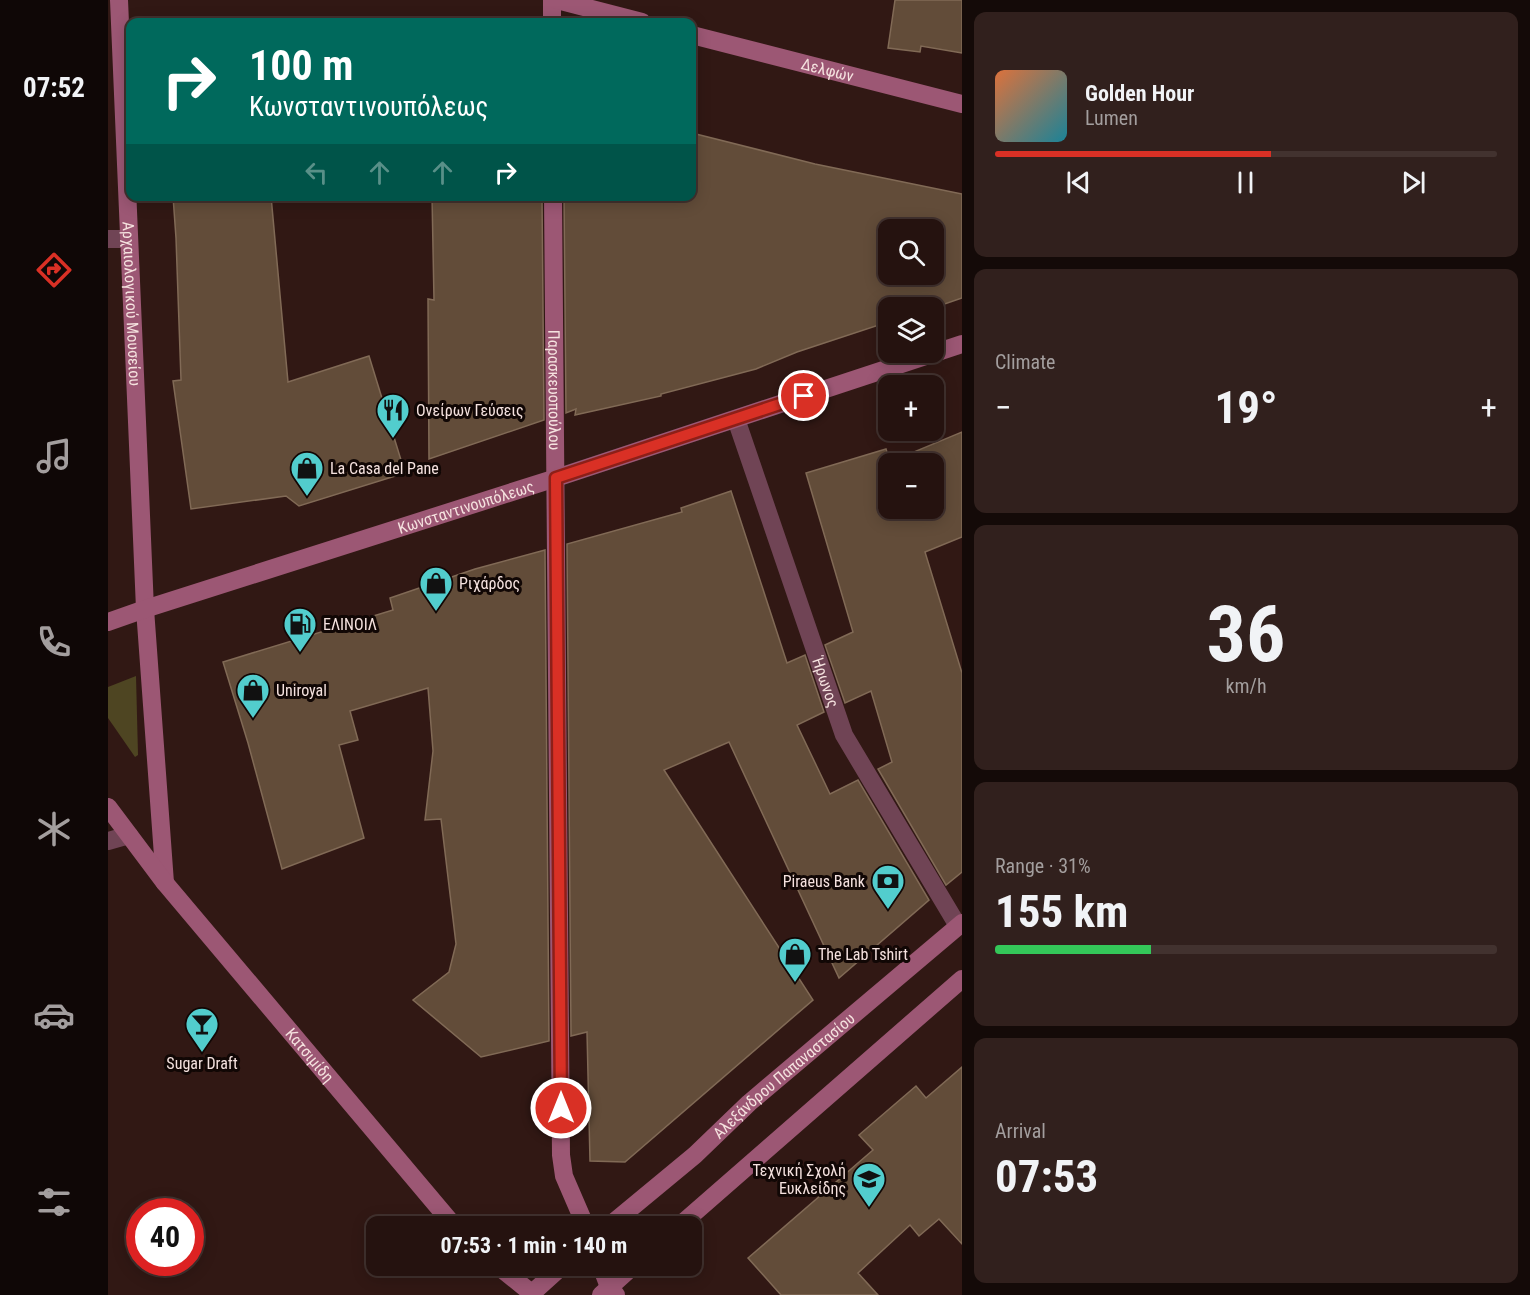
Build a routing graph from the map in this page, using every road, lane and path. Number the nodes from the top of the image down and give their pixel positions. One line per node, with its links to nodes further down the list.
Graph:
1 (119, 0): 8 (street, Αρχαιολογικού Μουσείου)
2 (552, 0): 4 (street)
3 (556, 0): 5 (street)
4 (552, 18)
5 (626, 18)
6 (696, 36): 7 (street, Δελφών)
7 (962, 104)
8 (126, 167)
9 (127, 201): 11 (street, Αρχαιολογικού Μουσείου)
10 (553, 201): 15 (street, Παρασκευοπούλου)
11 (129, 238): 12 (street); 16 (street, Αρχαιολογικού Μουσείου)
12 (108, 239)
13 (962, 344): 14 (street, Κωνσταντινουπόλεως)
14 (736, 418): 15 (street, Κωνσταντινουπόλεως); 22 (street, Ήρωνος)
15 (556, 478): 16 (street, Κωνσταντινουπόλεως); 25 (street, Παρασκευοπούλου)
16 (145, 609): 17 (street, Κωνσταντινουπόλεως); 21 (street)
17 (108, 622)
18 (108, 807): 19 (street, Κατσιμίδη)
19 (129, 835): 20 (street); 21 (street, Κατσιμίδη)
20 (108, 841)
21 (165, 883): 24 (street, Κατσιμίδη)
22 (960, 925): 26 (street, Αλεξάνδρου Παπαναστασίου)
23 (962, 979): 27 (street)
24 (446, 1216)
25 (581, 1216)
26 (621, 1216)
27 (691, 1216)
28 (510, 1276): 33 (street)
29 (551, 1276): 33 (street)
30 (604, 1276): 32 (street)
31 (623, 1276): 32 (street)
32 (608, 1292)
33 (532, 1294)

